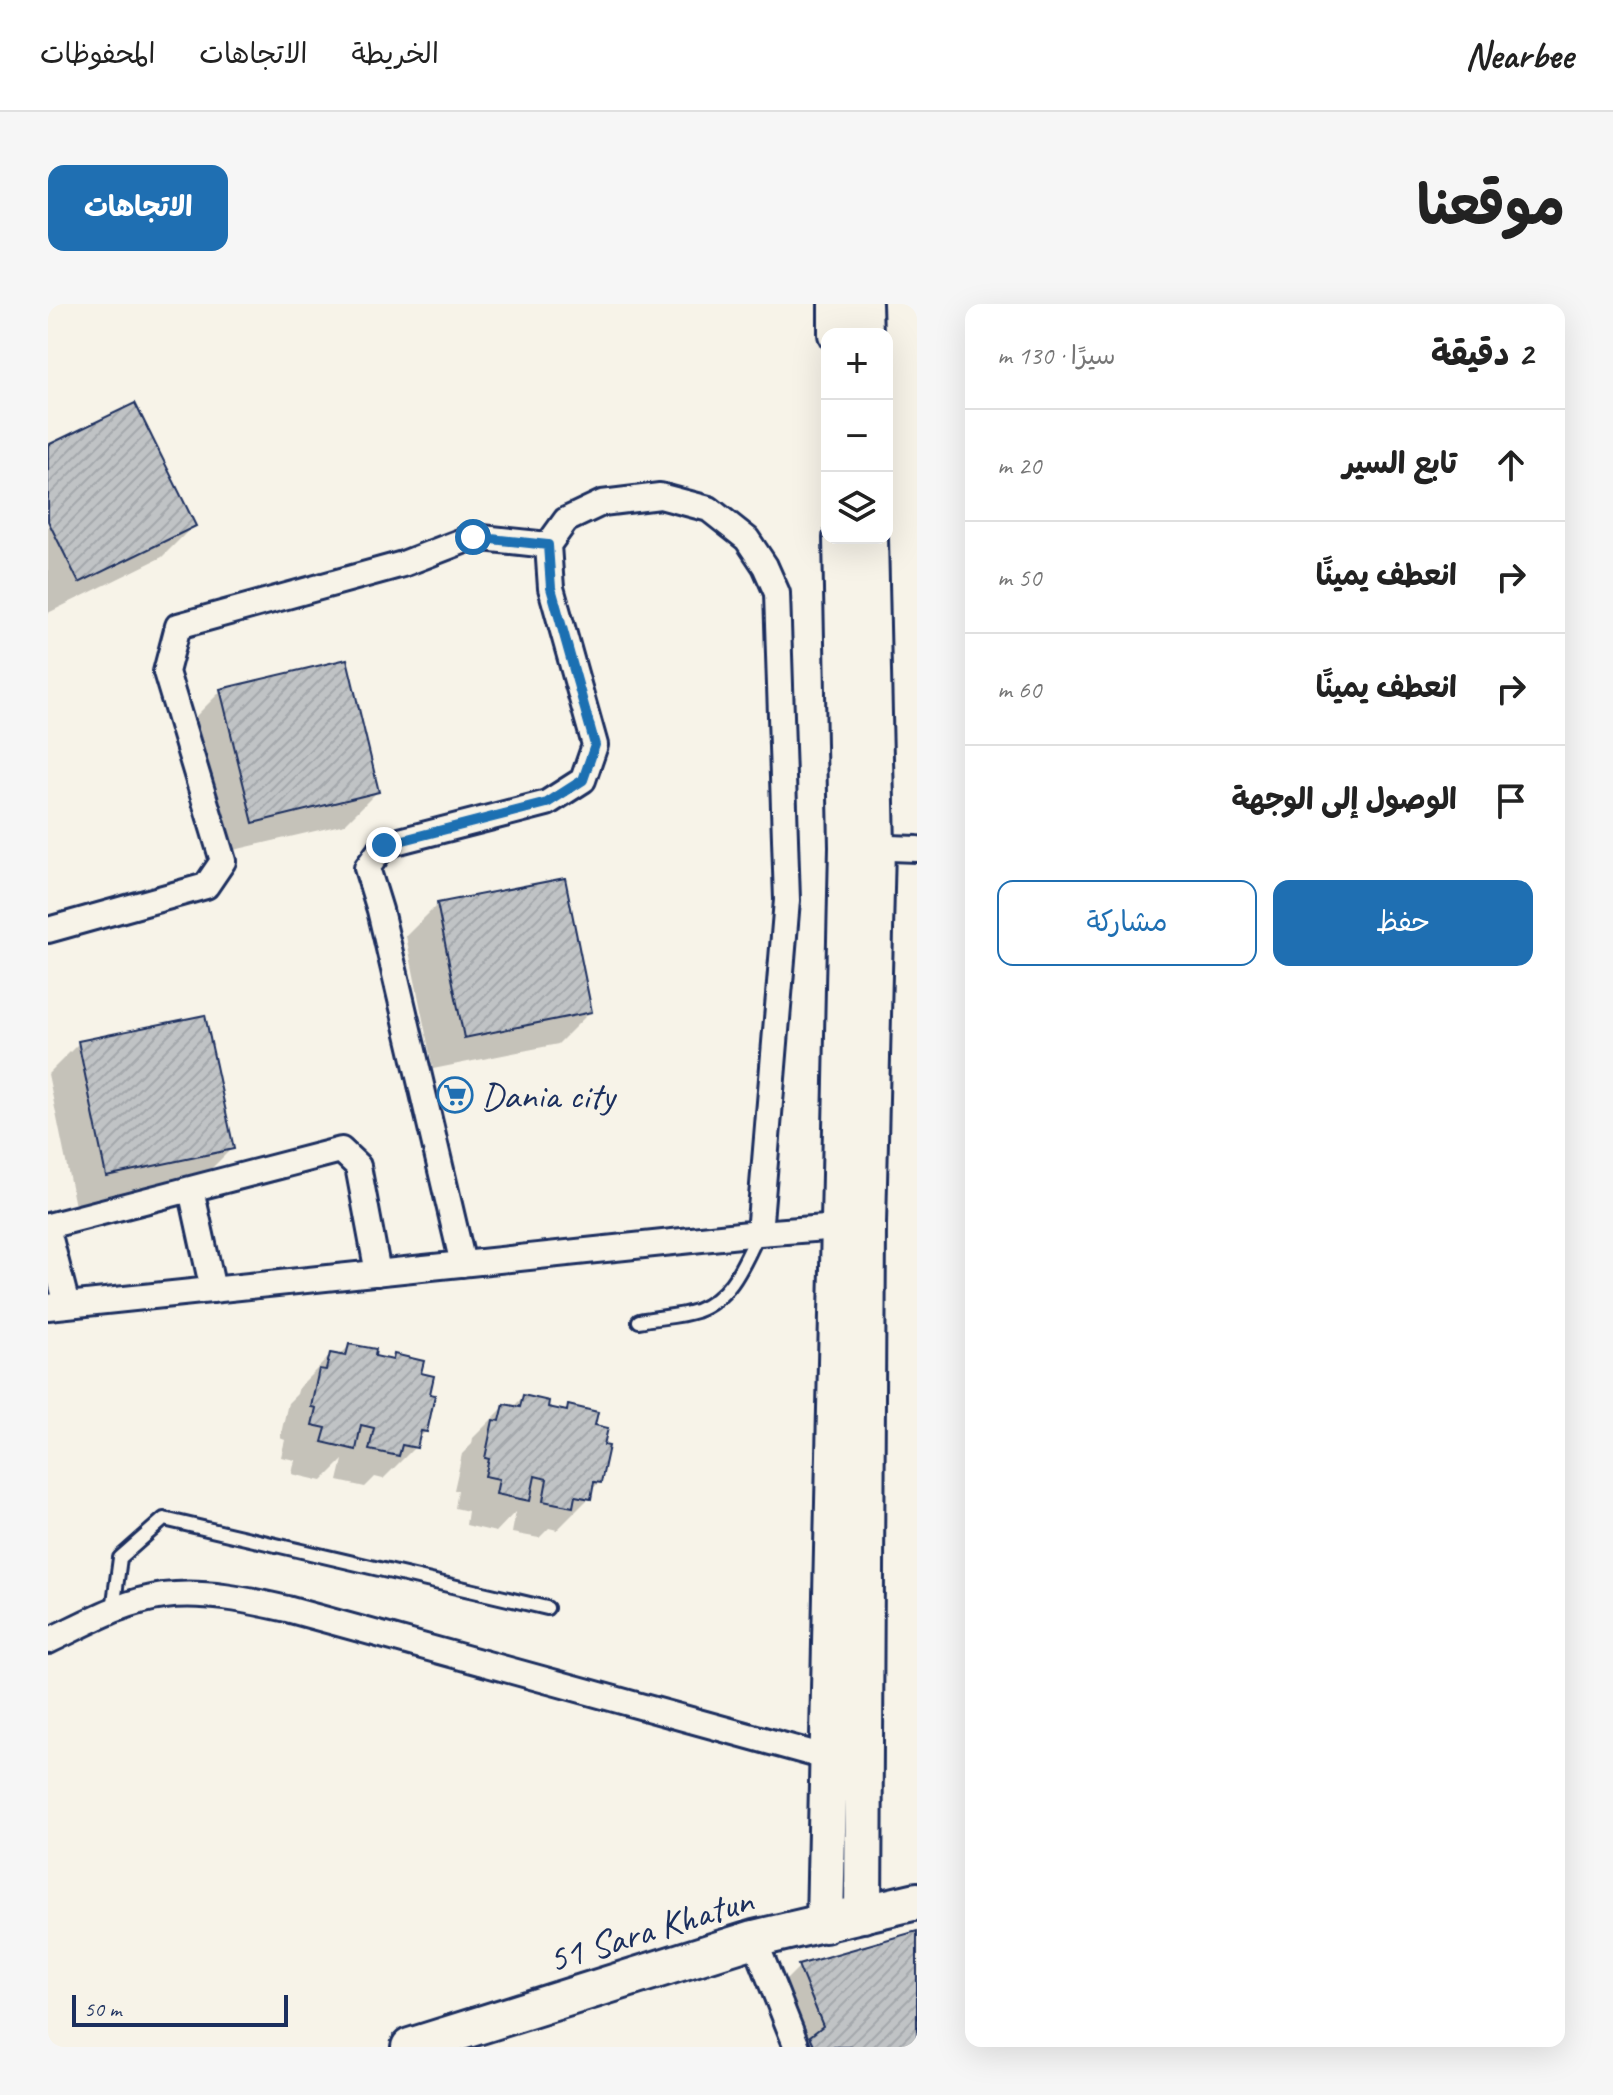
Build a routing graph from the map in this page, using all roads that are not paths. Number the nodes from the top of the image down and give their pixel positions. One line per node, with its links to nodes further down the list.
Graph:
1 (837, 304): 3 (street)
2 (863, 304): 4 (street)
3 (837, 328)
4 (864, 328)
5 (842, 544): 8 (street)
6 (869, 544): 8 (street)
7 (548, 545): 10 (street); 14 (street); 15 (street)
8 (862, 847): 9 (street); 12 (street)
9 (917, 849)
10 (48, 930)
11 (191, 1189): 13 (street); 16 (street); 17 (street)
12 (854, 1226): 14 (street); 23 (street); 25 (street)
13 (48, 1229): 18 (street)
14 (759, 1233): 15 (street); 19 (lane)
15 (463, 1264): 16 (street)
16 (378, 1273): 17 (street)
17 (213, 1290): 18 (street)
18 (57, 1306)
19 (639, 1321)
20 (547, 1608): 21 (lane)
21 (113, 1610): 22 (street); 23 (street)
22 (48, 1641)
23 (829, 1758): 26 (street)
24 (917, 1901): 25 (street, 51 Sara Khatun)
25 (863, 1914): 26 (street, 51 Sara Khatun)
26 (825, 1924): 27 (street, 51 Sara Khatun)
27 (754, 1939): 28 (street, 51 Sara Khatun); 29 (street)
28 (410, 2047)
29 (797, 2047)

